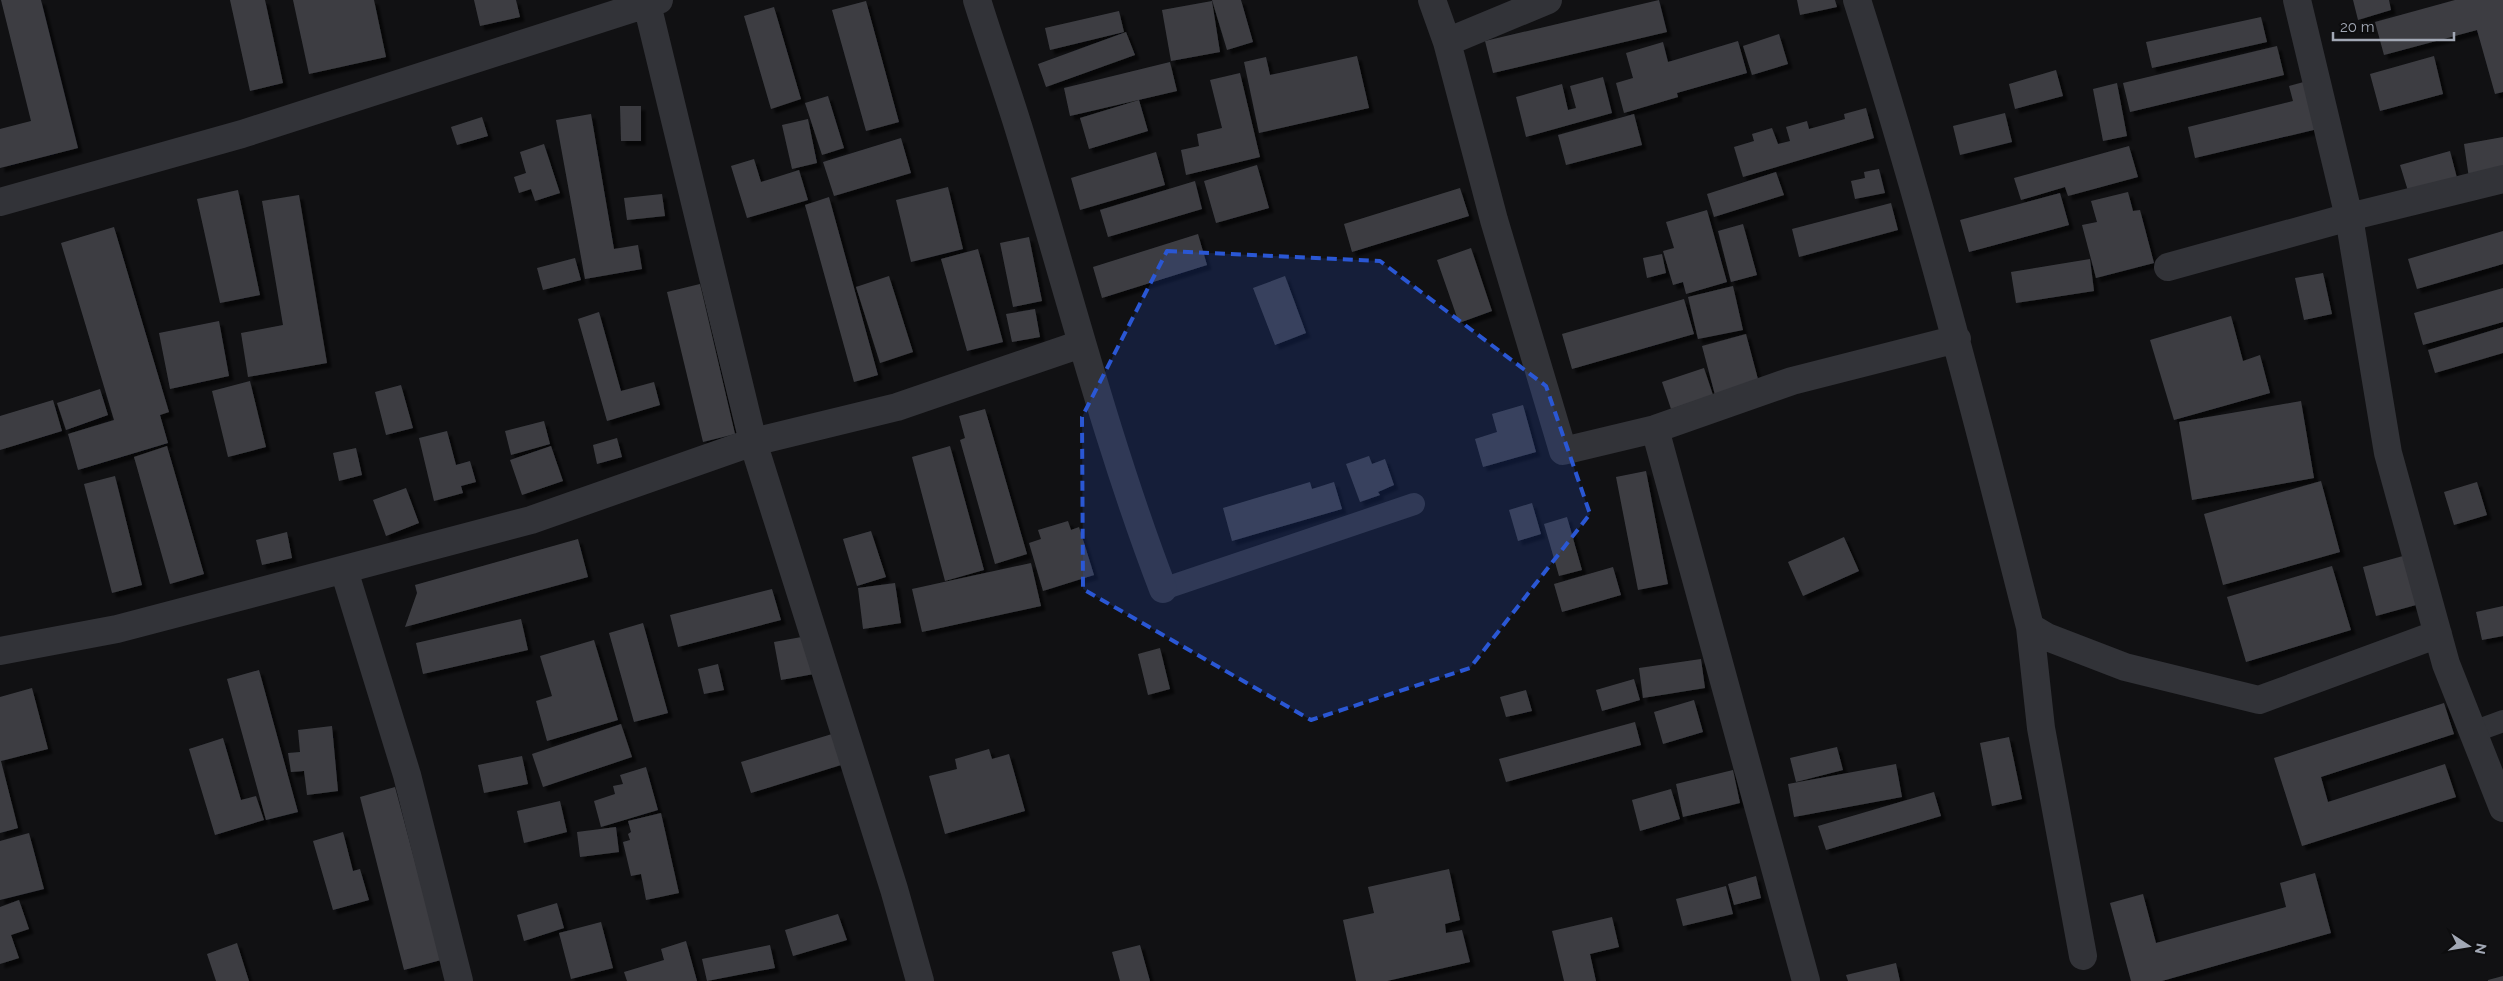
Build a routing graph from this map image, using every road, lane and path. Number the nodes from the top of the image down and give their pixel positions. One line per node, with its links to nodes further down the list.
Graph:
1 (977, 0): 13 (street)
2 (1432, 0): 7 (street)
3 (1548, 0): 7 (street)
4 (1857, 0): 12 (street)
5 (2297, 0): 10 (street)
6 (651, 1): 9 (street); 15 (street)
7 (1446, 42): 14 (street)
8 (2503, 179): 10 (street)
9 (0, 202)
10 (2349, 217): 11 (street); 20 (street)
11 (2168, 267)
12 (1957, 339): 14 (street); 19 (street)
13 (1081, 344): 15 (street); 18 (street)
14 (1655, 429): 28 (street)
15 (753, 442): 17 (street); 27 (street)
16 (1414, 504): 18 (lane)
17 (344, 570): 21 (street); 26 (street)
18 (1163, 589)
19 (2030, 628): 20 (street); 25 (street)
20 (2438, 634): 23 (street)
21 (0, 651)
22 (2503, 721): 23 (lane)
23 (2473, 732): 24 (street)
24 (2503, 808)
25 (2083, 956)
26 (458, 981)
27 (920, 981)
28 (1806, 981)

